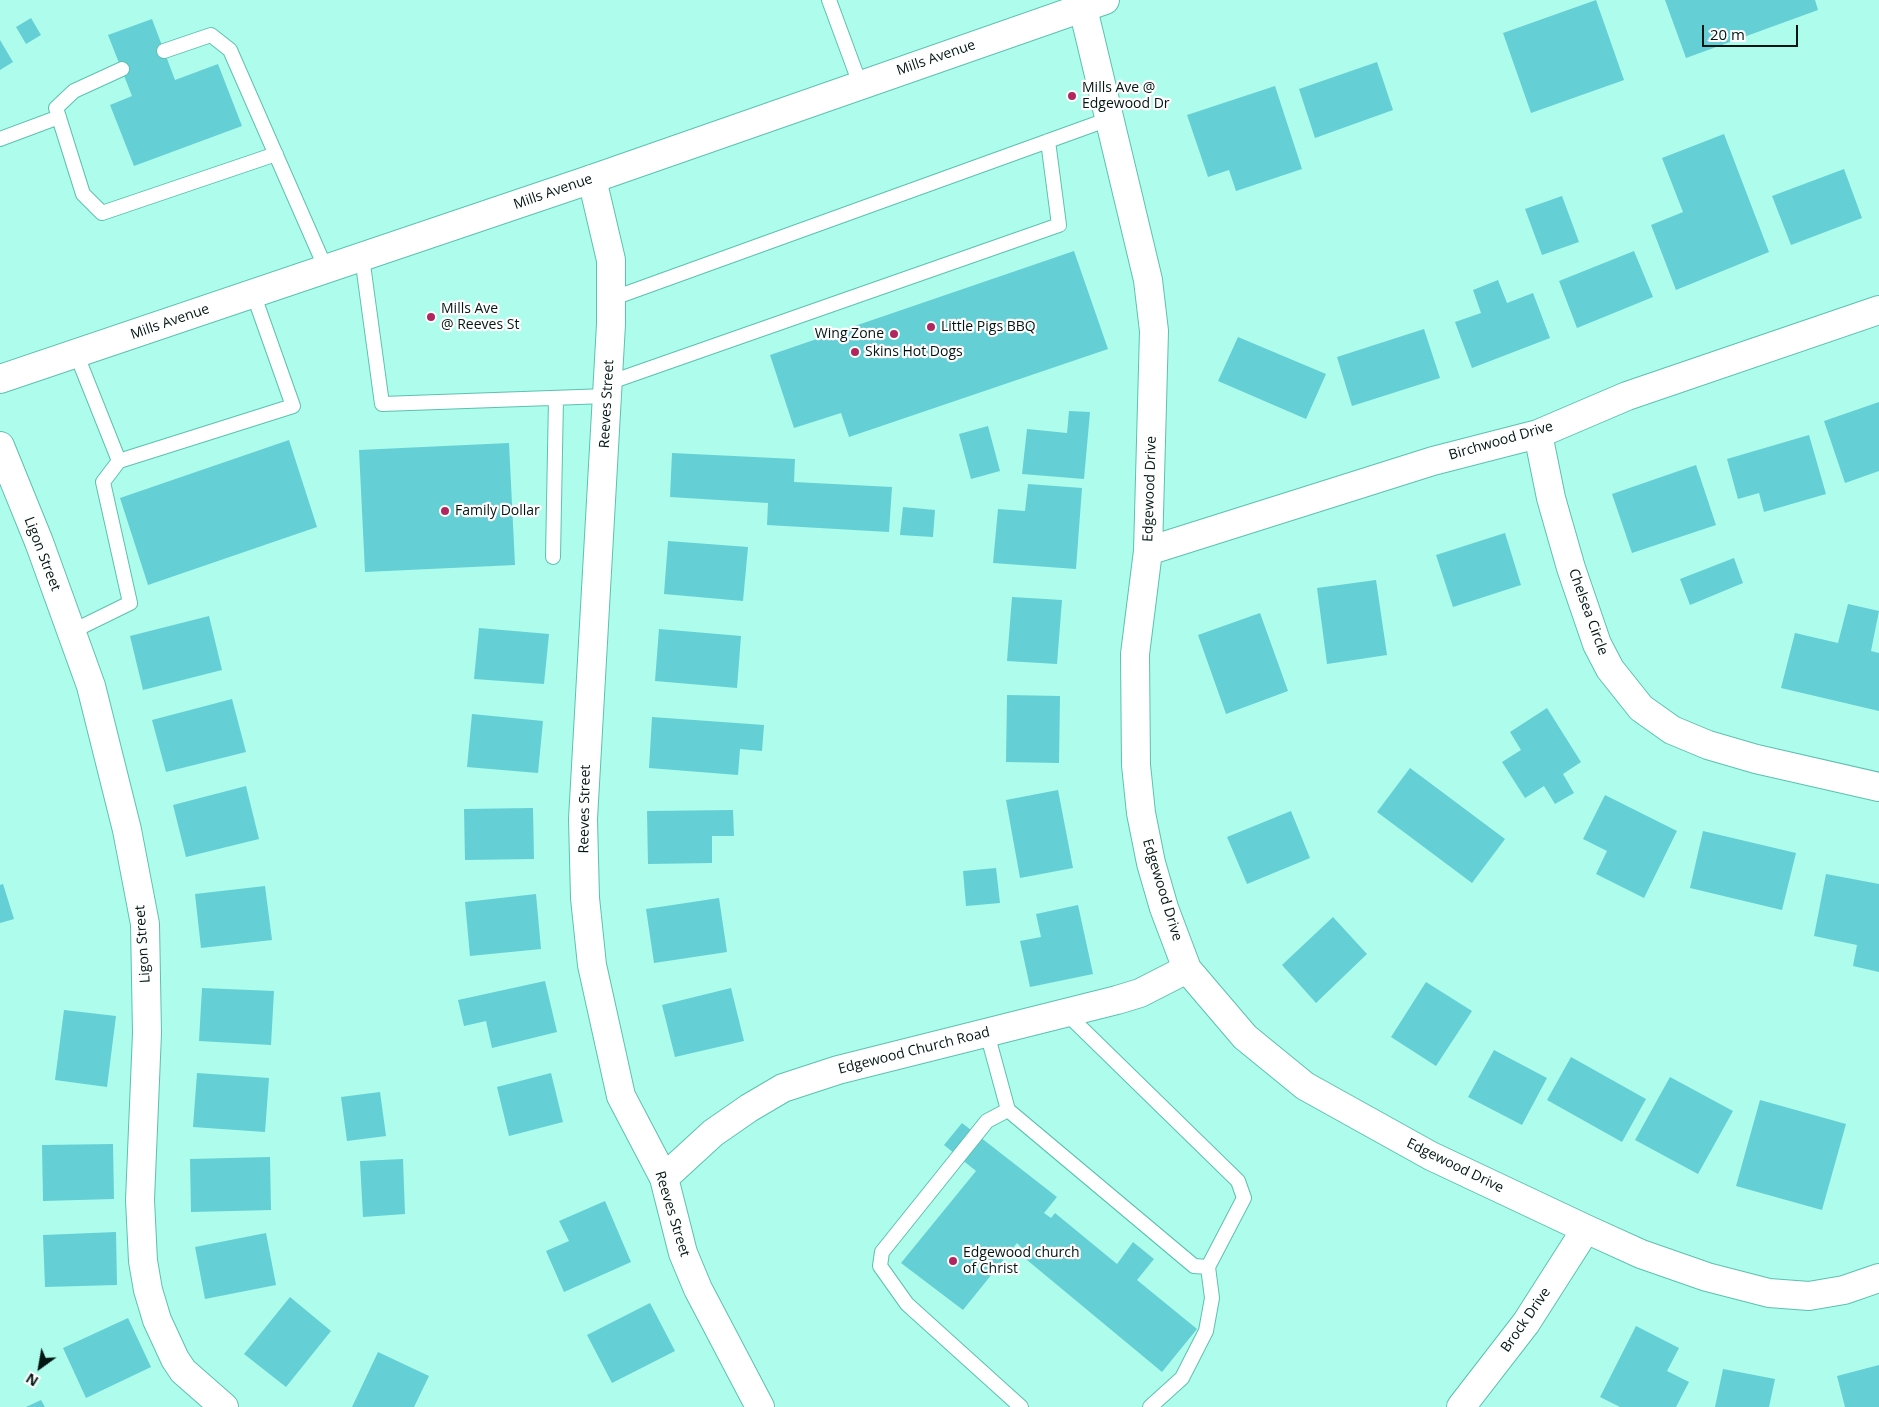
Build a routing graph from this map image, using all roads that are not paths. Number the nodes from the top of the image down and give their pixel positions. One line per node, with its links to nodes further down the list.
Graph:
1 (829, 0): 5 (lane)
2 (1089, 3): 5 (street, Mills Avenue); 7 (street, Edgewood Drive)
3 (164, 51): 10 (lane)
4 (122, 70): 6 (lane)
5 (860, 84): 11 (street, Mills Avenue)
6 (59, 118): 8 (lane); 10 (lane)
7 (1109, 119): 9 (lane); 24 (street, Edgewood Drive)
8 (0, 139)
9 (1048, 140): 15 (lane); 19 (lane)
10 (276, 154): 13 (lane)
11 (592, 179): 12 (street, Mills Avenue); 15 (street, Reeves Street)
12 (362, 256): 13 (street, Mills Avenue); 20 (lane)
13 (326, 269): 14 (street, Mills Avenue)
14 (253, 294): 17 (street, Mills Avenue); 23 (lane)
15 (611, 300): 19 (street, Reeves Street)
16 (1879, 310): 21 (street, Birchwood Drive)
17 (76, 353): 18 (street, Mills Avenue); 23 (lane)
18 (0, 379)
19 (608, 389): 20 (lane); 32 (street, Reeves Street)
20 (556, 398): 25 (lane)
21 (1538, 434): 24 (street, Birchwood Drive); 27 (street, Chelsea Circle)
22 (0, 446): 26 (street, Ligon Street)
23 (119, 461): 26 (lane)
24 (1148, 551): 28 (street, Edgewood Drive)
25 (553, 557)
26 (71, 632): 36 (street, Ligon Street)
27 (1879, 787)
28 (1187, 969): 29 (street, Edgewood Church Road); 33 (street, Edgewood Drive)
29 (1066, 1012): 30 (street, Edgewood Church Road); 34 (lane)
30 (987, 1033): 31 (lane); 32 (street, Edgewood Church Road)
31 (1008, 1110): 34 (lane); 38 (lane)
32 (664, 1178): 37 (street, Reeves Street)
33 (1586, 1230): 35 (street, Edgewood Drive); 40 (street, Brock Drive)
34 (1208, 1267): 39 (lane)
35 (1879, 1278)
36 (224, 1407)
37 (760, 1407)
38 (1021, 1407)
39 (1150, 1407)
40 (1460, 1407)

